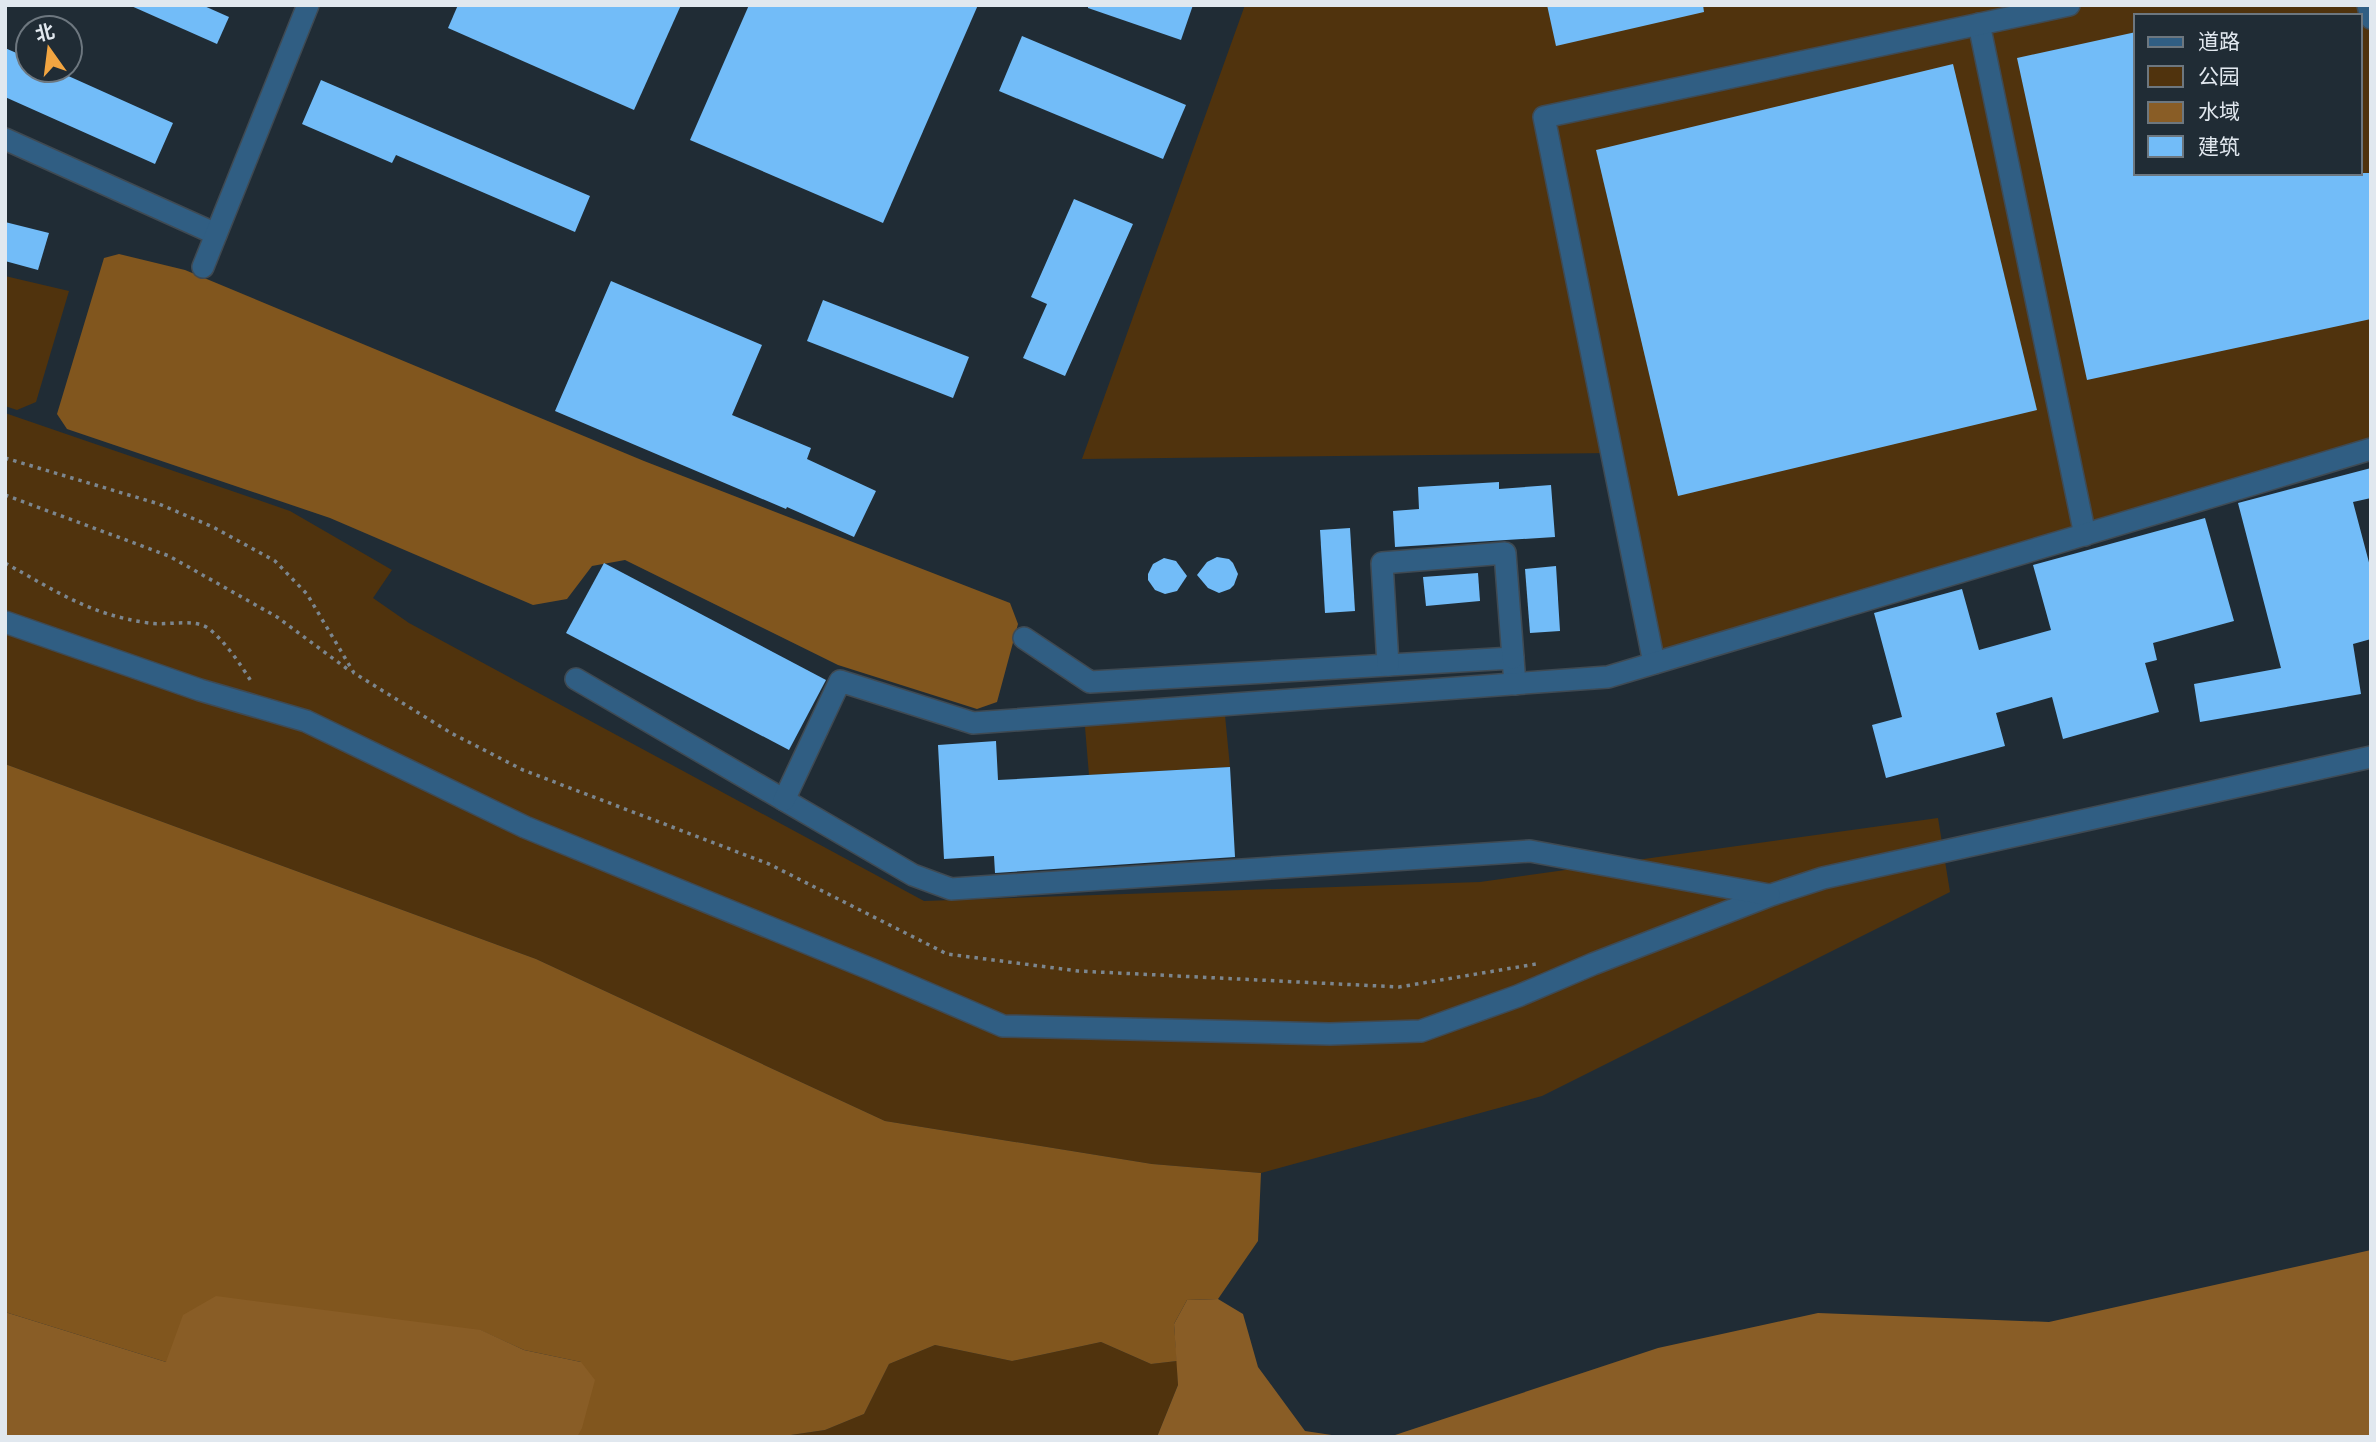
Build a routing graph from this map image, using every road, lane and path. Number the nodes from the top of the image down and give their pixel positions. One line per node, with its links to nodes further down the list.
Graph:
1 (308, 5): 8 (street)
2 (2069, 5): 5 (street)
3 (2368, 5): 4 (street)
4 (2371, 18)
5 (1979, 24): 11 (street); 16 (street)
6 (5, 139): 7 (street)
7 (216, 234)
8 (203, 267)
9 (2371, 449): 11 (street)
10 (5, 495): 18 (path)
11 (2085, 535): 16 (street)
12 (5, 563): 21 (path)
13 (5, 622): 21 (street)
14 (1024, 638): 17 (street)
15 (1513, 658): 17 (street); 17 (street); 20 (street)
16 (1654, 663): 20 (street)
17 (1388, 665)
18 (354, 673)
19 (576, 679): 23 (street)
20 (1515, 684): 23 (street)
21 (260, 707): 24 (street)
22 (2371, 757): 24 (street)
23 (784, 800): 24 (street)
24 (1771, 895)

